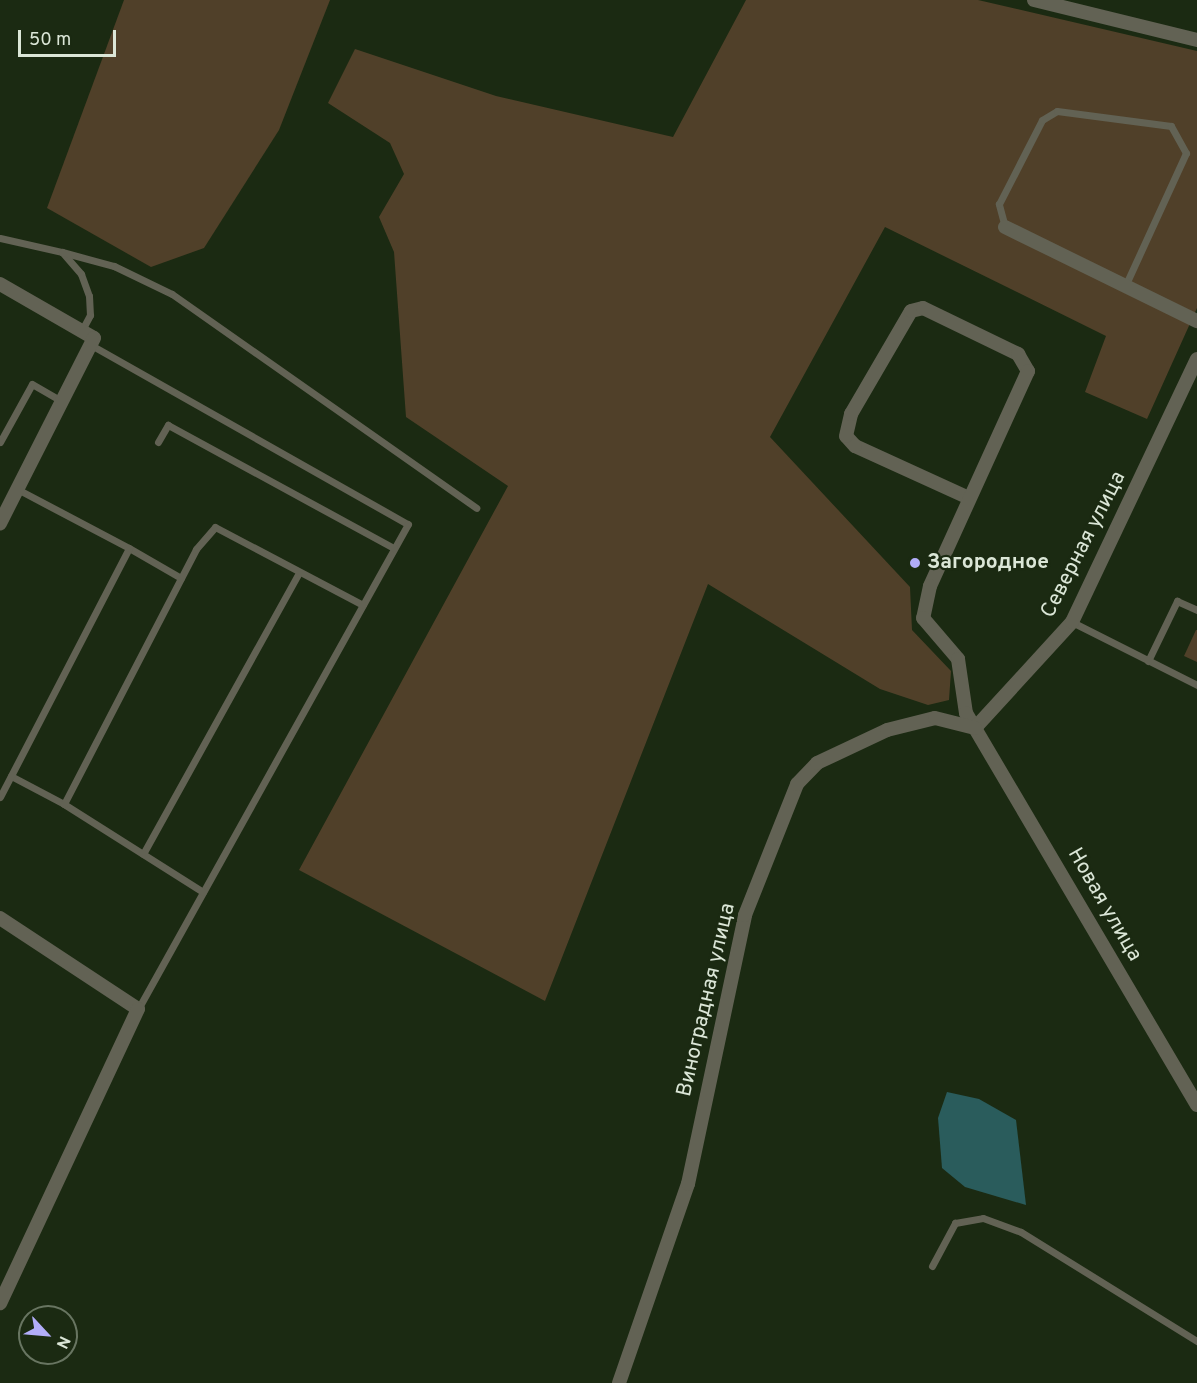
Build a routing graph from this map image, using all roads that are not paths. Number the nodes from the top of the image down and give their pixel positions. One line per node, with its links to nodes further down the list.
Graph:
1 (1034, 0): 2 (street)
2 (1197, 40)
3 (1005, 227): 7 (street); 7 (lane)
4 (0, 238): 5 (lane)
5 (62, 252): 9 (lane); 16 (lane)
6 (0, 285): 9 (street)
7 (1125, 286): 8 (street)
8 (1197, 321)
9 (89, 338): 11 (street); 19 (lane)
10 (1197, 359): 24 (street, Северная улица)
11 (61, 400): 12 (lane); 14 (street)
12 (0, 442)
13 (159, 442): 19 (lane)
14 (17, 489): 17 (street); 18 (lane)
15 (969, 498): 15 (street, Новая улица); 27 (street, Новая улица)
16 (476, 508)
17 (0, 523)
18 (129, 548): 21 (lane); 28 (lane)
19 (394, 548): 22 (lane)
20 (298, 572): 21 (lane); 22 (lane); 31 (lane)
21 (181, 578): 30 (lane)
22 (363, 605): 32 (lane)
23 (1197, 610): 25 (lane)
24 (1072, 622): 25 (lane); 27 (street, Северная улица)
25 (1148, 661): 26 (lane)
26 (1197, 685)
27 (975, 728): 35 (street, Новая улица); 39 (street, Виноградная улица)
28 (11, 776): 29 (lane); 30 (lane)
29 (0, 797)
30 (64, 804): 31 (lane)
31 (143, 854): 32 (lane)
32 (203, 892): 34 (lane)
33 (0, 918): 34 (street)
34 (138, 1009): 37 (street)
35 (1197, 1105)
36 (932, 1266): 38 (lane)
37 (0, 1303)
38 (1197, 1341)
39 (619, 1383)

